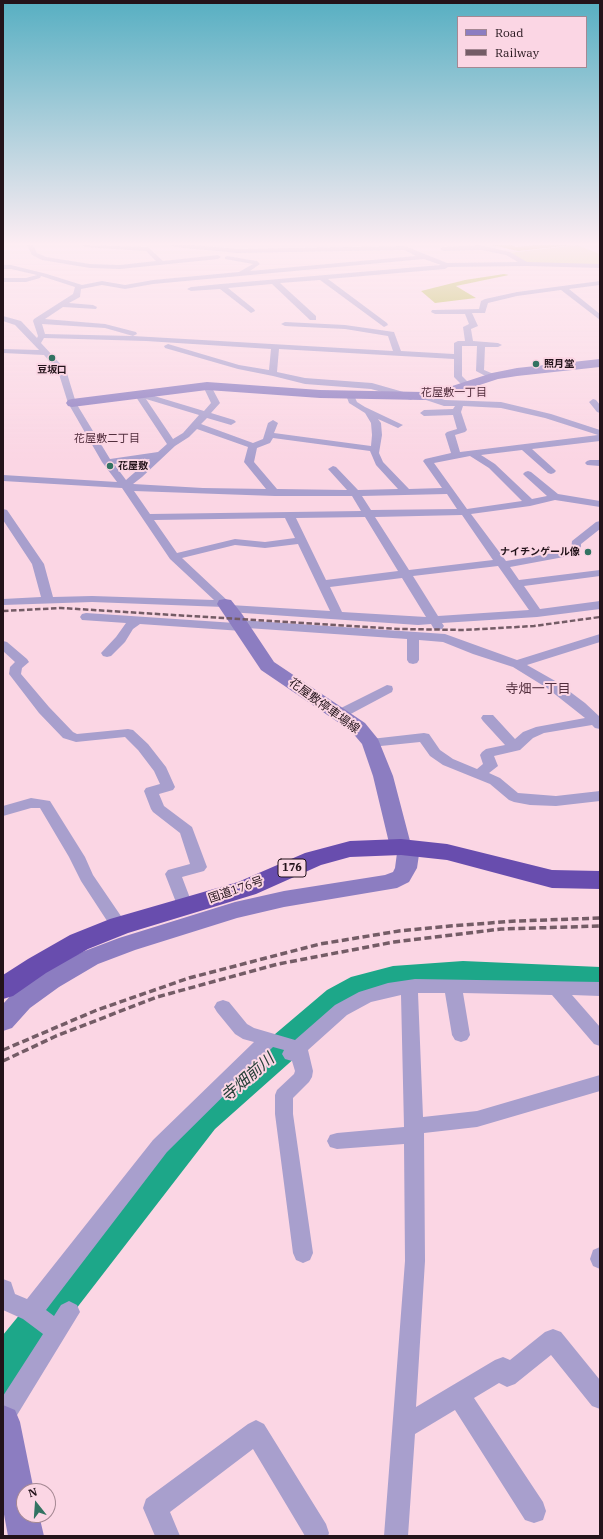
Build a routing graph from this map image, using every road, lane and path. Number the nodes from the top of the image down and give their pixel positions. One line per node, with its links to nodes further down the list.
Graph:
1 (44, 317): 6 (street)
2 (374, 317): 8 (street)
3 (470, 317): 12 (street)
4 (3, 318): 11 (street)
5 (113, 318): 9 (street)
6 (37, 321): 9 (street); 11 (street)
7 (285, 324): 18 (street)
8 (384, 325)
9 (105, 326): 10 (street)
10 (146, 339): 11 (street); 15 (street); 21 (street)
11 (39, 340): 17 (street)
12 (469, 344): 13 (street); 19 (street)
13 (481, 344): 14 (street); 22 (street)
14 (498, 345)
15 (275, 346): 18 (street); 21 (street)
16 (3, 351): 17 (street)
17 (46, 352): 29 (street)
18 (398, 352): 19 (street)
19 (457, 357): 27 (street)
20 (600, 363): 22 (street)
21 (273, 373): 26 (street)
22 (493, 377): 27 (street)
23 (206, 386): 24 (street); 25 (street); 32 (street)
24 (138, 394): 29 (street); 32 (street); 43 (street)
25 (350, 395): 26 (street); 31 (street)
26 (417, 396): 27 (street); 27 (street)
27 (467, 397): 33 (street); 39 (street); 49 (street)
28 (593, 402): 30 (street)
29 (72, 403): 50 (street)
30 (600, 410)
31 (368, 412): 36 (street); 46 (street)
32 (206, 414): 34 (street); 37 (street)
33 (424, 414)
34 (231, 422)
35 (273, 423): 40 (street)
36 (398, 424)
37 (196, 425): 43 (street); 44 (street)
38 (291, 425): 41 (street)
39 (600, 433)
40 (269, 435): 41 (street); 44 (street)
41 (288, 438): 46 (street)
42 (600, 438): 45 (street)
43 (172, 444): 48 (street)
44 (253, 446): 58 (street)
45 (525, 448): 47 (street); 52 (street)
46 (375, 449): 56 (street)
47 (472, 453): 49 (street); 61 (street)
48 (159, 455): 50 (street); 55 (street)
49 (456, 455): 57 (street)
50 (107, 462): 55 (street)
51 (333, 469): 59 (street)
52 (551, 471)
53 (528, 474): 60 (street)
54 (3, 478): 55 (street)
55 (125, 484): 58 (street); 67 (street)
56 (405, 491): 57 (street); 59 (street)
57 (450, 491): 64 (street)
58 (271, 492): 59 (street); 66 (street)
59 (355, 493): 65 (street)
60 (555, 497): 61 (street); 62 (street)
61 (530, 502): 64 (street)
62 (600, 504)
63 (3, 512): 76 (street)
64 (465, 512): 65 (street); 71 (street)
65 (369, 514): 66 (street); 73 (street)
66 (283, 515): 67 (street); 69 (street)
67 (147, 517): 70 (street)
68 (600, 524): 71 (street)
69 (300, 541): 70 (street); 74 (street)
70 (174, 557): 79 (street)
71 (502, 564): 73 (street); 75 (street)
72 (600, 573): 75 (street)
73 (406, 574): 74 (street); 84 (street)
74 (324, 584): 81 (street)
75 (516, 584): 80 (street)
76 (48, 600): 77 (street); 79 (street)
77 (3, 602)
78 (600, 605): 80 (street)
79 (227, 606): 81 (street); 85 (street, 花屋敷停車場線)
80 (537, 613): 84 (street)
81 (338, 616): 84 (street)
82 (86, 617): 83 (street)
83 (138, 620): 85 (street); 90 (street)
84 (432, 620): 87 (street)
85 (241, 626): 86 (street); 95 (street, 花屋敷停車場線)
86 (413, 636): 87 (street); 91 (street)
87 (445, 638): 92 (street)
88 (600, 638): 92 (street)
89 (3, 645): 93 (street)
90 (107, 653)
91 (413, 660)
92 (517, 664): 97 (street)
93 (9, 676): 105 (street)
94 (387, 689): 95 (street)
95 (340, 714): 98 (street, 花屋敷停車場線)
96 (488, 718): 99 (street)
97 (598, 723): 99 (street)
98 (371, 743): 100 (street); 103 (street, 花屋敷停車場線)
99 (515, 747): 100 (street)
100 (478, 774): 101 (street)
101 (600, 796)
102 (3, 811): 106 (street)
103 (405, 847): 104 (highway, 国道176号 / 176); 105 (highway, 国道176号 / 176); 113 (street)
104 (600, 880)
105 (185, 906): 106 (highway, 国道176号 / 176)
106 (120, 926): 110 (highway, 国道176号 / 176)
107 (453, 986): 108 (street); 109 (street); 114 (street)
108 (409, 988): 116 (street); 118 (street)
109 (556, 988): 111 (street); 115 (street)
110 (3, 989)
111 (600, 990)
112 (223, 1007): 116 (street)
113 (3, 1021)
114 (461, 1035)
115 (600, 1040)
116 (286, 1046): 120 (street); 122 (street)
117 (600, 1084): 118 (street)
118 (414, 1130): 119 (street); 129 (street)
119 (337, 1141)
120 (303, 1253)
121 (3, 1289): 122 (street)
122 (31, 1312): 124 (street)
123 (70, 1312): 124 (street)
124 (57, 1331): 127 (street)
125 (459, 1395): 126 (street); 129 (street); 130 (street)
126 (600, 1398)
127 (3, 1417)
128 (3, 1422): 132 (street)
129 (403, 1428): 134 (street)
130 (534, 1511)
131 (317, 1534): 133 (street)
132 (26, 1536)
133 (168, 1536)
134 (396, 1536)

